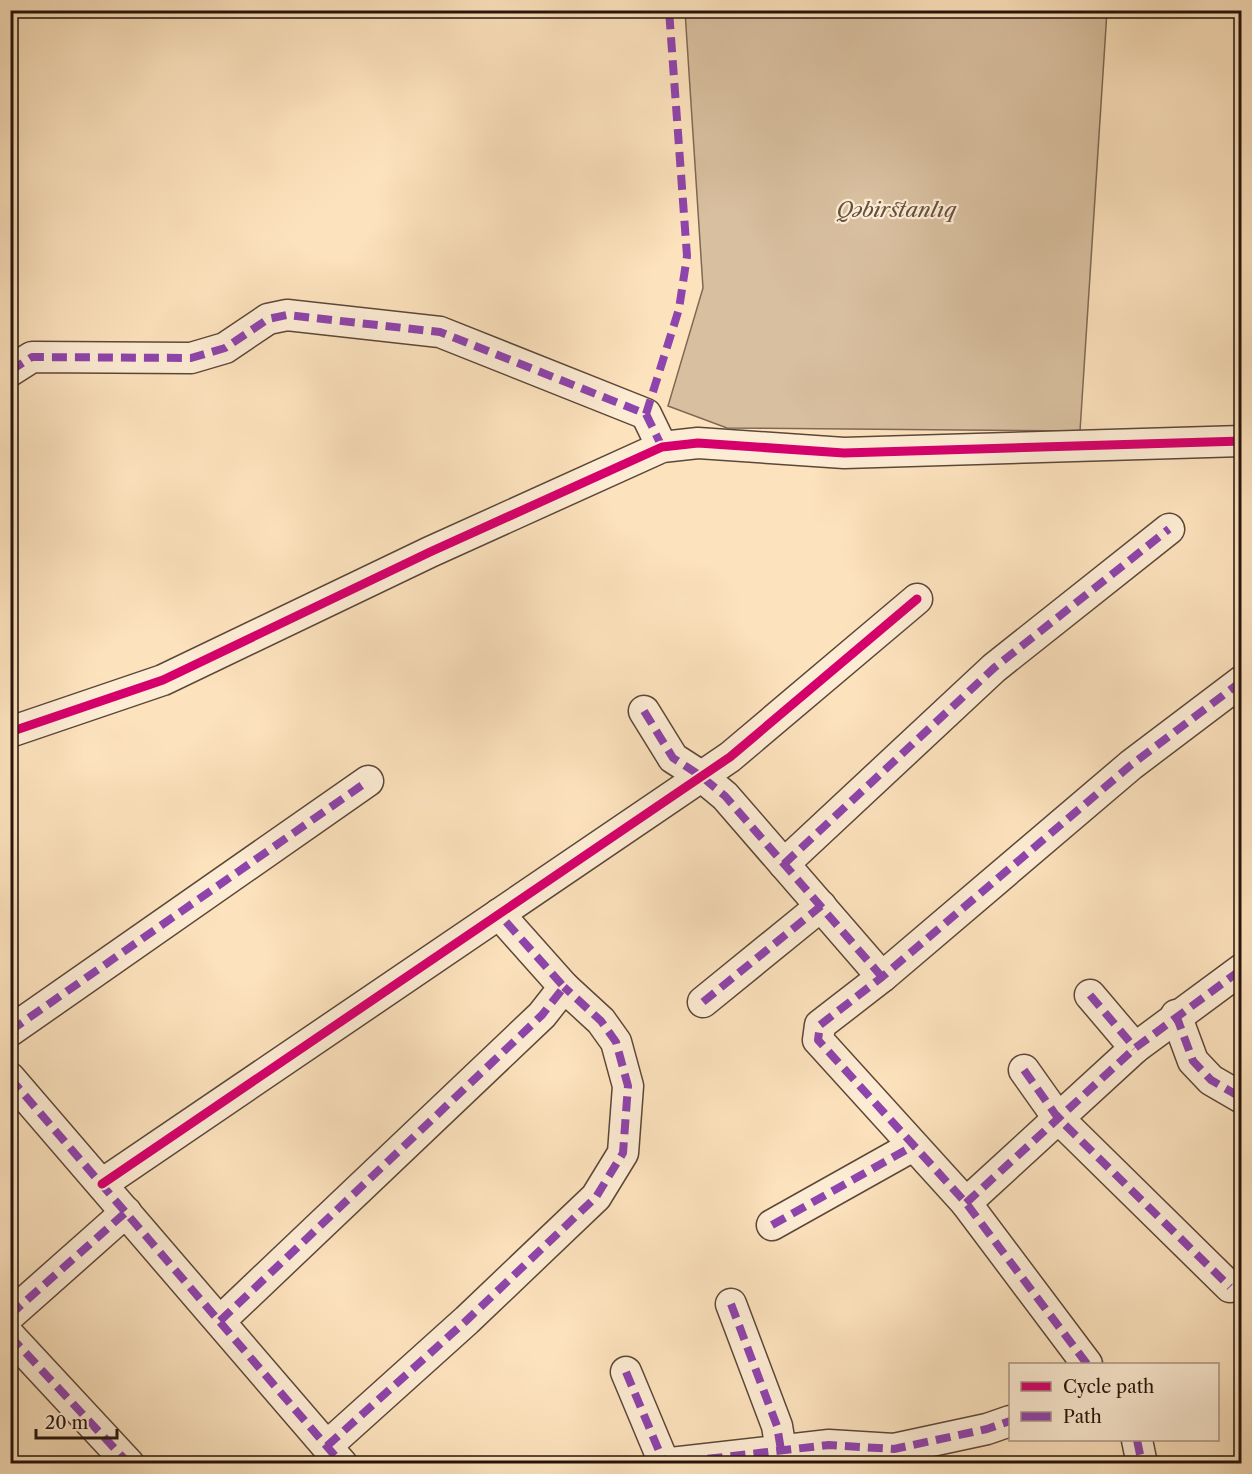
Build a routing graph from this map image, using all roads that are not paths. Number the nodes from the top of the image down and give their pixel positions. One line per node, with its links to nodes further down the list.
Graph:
1 (10, 371): 3 (street)
2 (1242, 441): 3 (street)
3 (662, 447): 8 (street)
4 (1170, 529): 11 (street)
5 (916, 599): 9 (street)
6 (1242, 681): 15 (street)
7 (644, 711): 9 (street)
8 (10, 732)
9 (701, 776): 11 (street); 13 (street)
10 (368, 782): 20 (street)
11 (784, 864): 12 (street)
12 (821, 906): 15 (street); 18 (street)
13 (499, 914): 16 (street); 27 (street)
14 (1242, 969): 19 (street)
15 (882, 977): 26 (street)
16 (564, 987): 34 (street); 41 (street)
17 (1090, 995): 21 (street)
18 (703, 1002)
19 (1176, 1016): 21 (street); 24 (street)
20 (10, 1031)
21 (1135, 1047): 25 (street)
22 (1024, 1070): 25 (street)
23 (10, 1078): 27 (street)
24 (1242, 1098)
25 (1058, 1118): 28 (street); 31 (street)
26 (913, 1146): 28 (street); 30 (street)
27 (102, 1184): 29 (street)
28 (966, 1203): 36 (street)
29 (126, 1212): 33 (street); 34 (street)
30 (772, 1225)
31 (1230, 1287)
32 (731, 1304): 40 (street)
33 (10, 1315)
34 (220, 1321): 41 (street)
35 (10, 1336): 43 (street)
36 (1086, 1363)
37 (626, 1372): 42 (street)
38 (1009, 1422): 40 (street)
39 (1137, 1441): 44 (street)
40 (781, 1450): 42 (street)
41 (334, 1455)
42 (663, 1463)
43 (129, 1464)
44 (1142, 1464)

